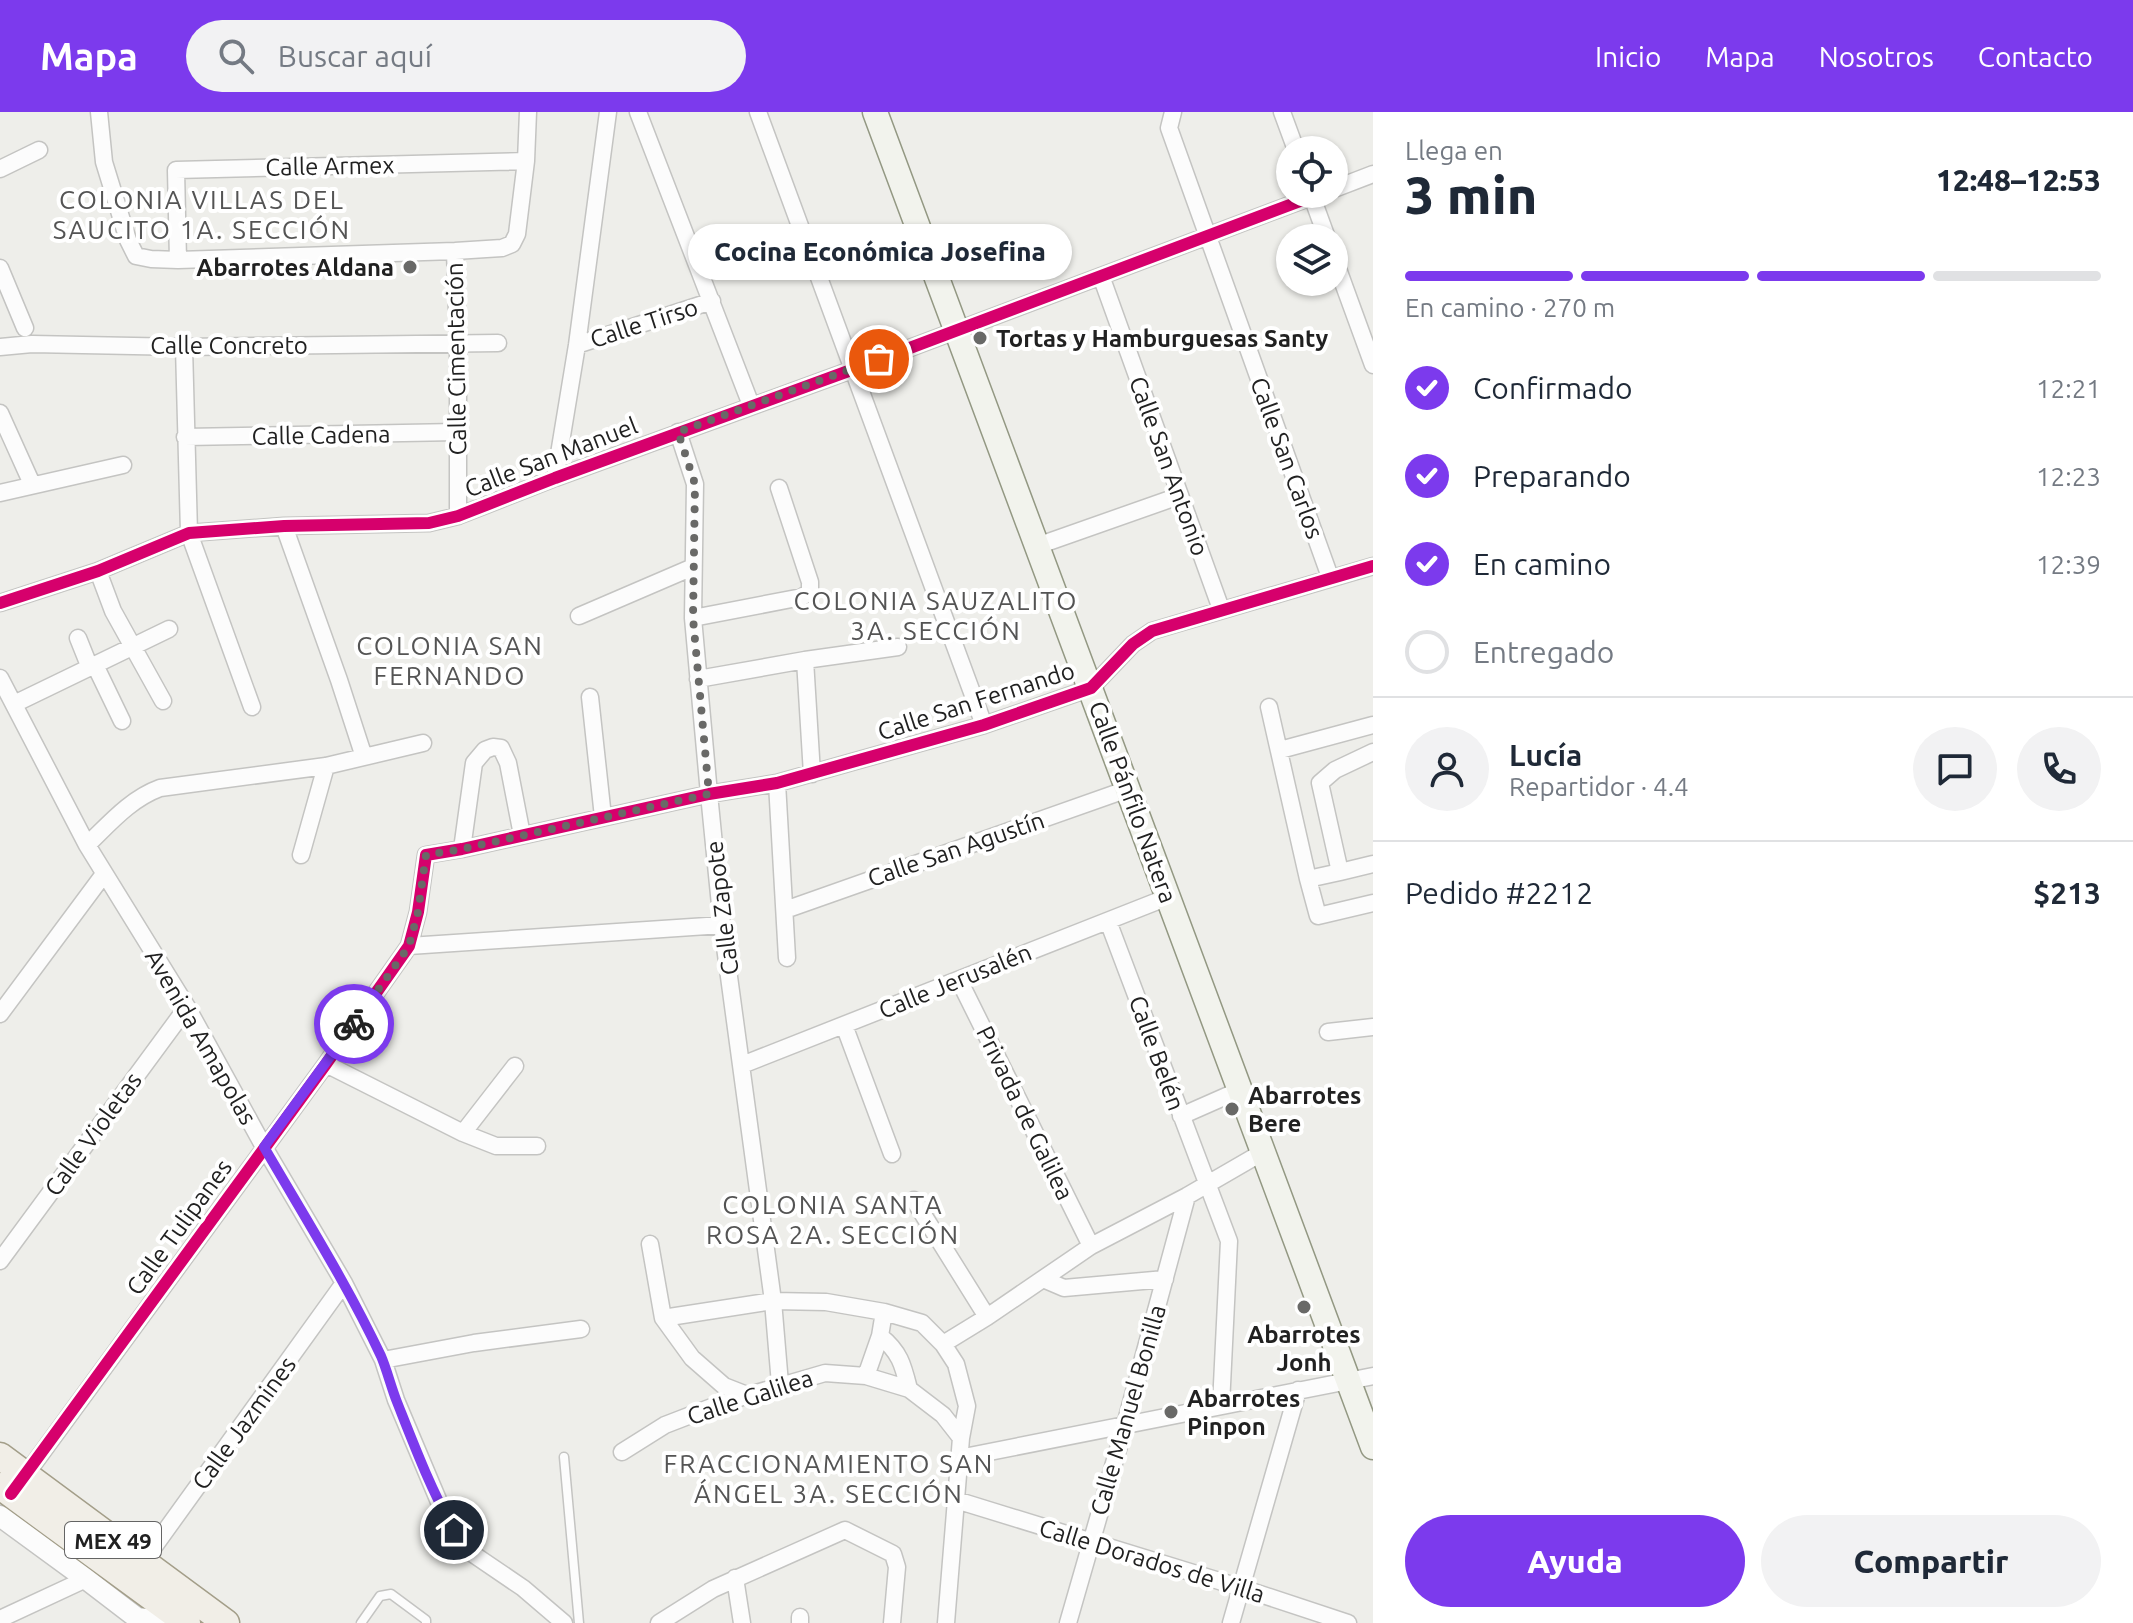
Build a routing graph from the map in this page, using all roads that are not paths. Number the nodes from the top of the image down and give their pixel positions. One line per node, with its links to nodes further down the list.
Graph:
1 (99, 112): 18 (street)
2 (528, 112): 11 (street)
3 (608, 112): 27 (street)
4 (638, 112): 22 (street)
5 (758, 112): 31 (street)
6 (875, 112): 24 (main road, Calle Pánfilo Natera)
7 (1173, 112): 16 (street, Calle San Carlos)
8 (1282, 112): 9 (street)
9 (1291, 136)
10 (39, 150): 12 (street)
11 (526, 161): 17 (street); 18 (street, Calle Armex)
12 (0, 169)
13 (1373, 174): 14 (street)
14 (1348, 184)
15 (1280, 208): 16 (street, Calle San Manuel)
16 (1207, 236): 20 (street, Calle San Manuel); 50 (street, Calle San Carlos)
17 (455, 251): 18 (street); 25 (street, Calle Cimentación)
18 (178, 260)
19 (0, 268): 23 (street)
20 (1101, 276): 24 (street, Calle San Manuel); 42 (street, Calle San Antonio)
21 (1348, 296): 30 (street)
22 (712, 301): 27 (street, Calle Tirso); 32 (street)
23 (25, 328)
24 (956, 329): 31 (street, Calle San Manuel); 46 (main road, Calle Pánfilo Natera)
25 (458, 343): 26 (street, Calle Concreto); 29 (street, Calle Concreto); 34 (street, Calle Cimentación)
26 (498, 343)
27 (577, 345): 38 (street)
28 (0, 347): 29 (street, Calle Concreto)
29 (184, 347): 36 (street)
30 (1373, 365)
31 (854, 369): 32 (street, Calle San Manuel); 70 (street)
32 (751, 405): 35 (street, Calle San Manuel)
33 (0, 413): 39 (street)
34 (457, 432): 36 (street, Calle Cadena); 43 (street, Calle Cimentación)
35 (678, 432): 38 (street, Calle San Manuel); 48 (street, Calle Zapote)
36 (185, 437): 45 (street)
37 (123, 465): 39 (street)
38 (555, 478): 43 (street, Calle San Manuel)
39 (32, 484): 41 (street)
40 (779, 488): 54 (street)
41 (0, 493)
42 (1179, 496): 46 (street); 52 (street, Calle San Antonio)
43 (458, 516): 44 (street, Calle San Manuel)
44 (284, 526): 45 (street, Calle San Manuel); 75 (street)
45 (189, 533): 49 (street, Calle San Manuel); 67 (street)
46 (1037, 546): 63 (main road, Calle Pánfilo Natera)
47 (1373, 566): 50 (street, Calle San Fernando)
48 (693, 567): 53 (street); 54 (street, Calle Zapote)
49 (98, 571): 51 (street, Calle San Manuel); 57 (street)
50 (1330, 577): 52 (street, Calle San Fernando)
51 (0, 603)
52 (1221, 609): 63 (street, Calle San Fernando)
53 (579, 616)
54 (693, 618): 62 (street, Calle Zapote)
55 (169, 629): 57 (street)
56 (78, 638): 60 (street)
57 (132, 647): 60 (street); 65 (street)
58 (898, 647): 59 (street)
59 (805, 660): 62 (street); 77 (street)
60 (93, 666): 66 (street); 69 (street)
61 (0, 678): 66 (street, Avenida Amapolas)
62 (698, 679): 80 (street, Calle Zapote)
63 (1091, 688): 70 (street, Calle San Fernando); 79 (main road, Calle Pánfilo Natera)
64 (590, 697): 81 (street)
65 (163, 701)
66 (14, 704): 83 (street, Avenida Amapolas)
67 (252, 707)
68 (1269, 707): 73 (street)
69 (122, 721)
70 (984, 725): 77 (street, Calle San Fernando)
71 (1373, 725): 73 (street)
72 (423, 743): 75 (street)
73 (1280, 750): 89 (street)
74 (1373, 752): 87 (street)
75 (364, 757): 76 (street)
76 (326, 766): 83 (street); 85 (street)
77 (812, 774): 78 (street, Calle San Fernando)
78 (777, 783): 80 (street, Calle San Fernando); 92 (street)
79 (1128, 789): 90 (main road, Calle Pánfilo Natera); 92 (street, Calle San Agustín)
80 (709, 794): 81 (street, Calle San Fernando); 94 (street, Calle Zapote)
81 (603, 817): 82 (street, Calle San Fernando)
82 (522, 835): 84 (street, Calle San Fernando); 84 (street)
83 (87, 845): 88 (street, Avenida Amapolas)
84 (462, 849): 95 (street, Calle San Fernando)
85 (301, 855)
86 (1373, 864): 87 (street)
87 (1340, 872): 89 (street)
88 (104, 874): 98 (street, Avenida Amapolas); 99 (street)
89 (1308, 879): 91 (street)
90 (1168, 897): 93 (street, Calle Jerusalén); 106 (main road, Calle Pánfilo Natera)
91 (1373, 903)
92 (785, 910): 96 (street)
93 (1108, 921): 97 (street, Calle Jerusalén); 107 (street, Calle Belén)
94 (722, 925): 95 (street); 104 (street, Calle Zapote)
95 (409, 946): 103 (street, Calle Tulipanes)
96 (787, 958)
97 (959, 980): 100 (street, Calle Jerusalén); 117 (street, Privada de Galilea)
98 (187, 1007): 110 (street, Avenida Amapolas); 118 (street, Calle Violetas)
99 (0, 1014)
100 (844, 1025): 104 (street, Calle Jerusalén); 112 (street)
101 (1373, 1027): 102 (street)
102 (1328, 1032)
103 (326, 1064): 108 (street); 110 (street, Calle Tulipanes)
104 (742, 1065): 122 (street, Calle Zapote)
105 (515, 1066): 108 (street)
106 (1240, 1090): 107 (street); 111 (main road, Calle Pánfilo Natera)
107 (1181, 1116): 113 (street, Calle Belén)
108 (463, 1133): 109 (street)
109 (537, 1146)
110 (264, 1147): 121 (street, Avenida Amapolas); 145 (street, Calle Tulipanes)
111 (1263, 1152): 113 (street); 132 (main road, Calle Pánfilo Natera)
112 (892, 1154)
113 (1206, 1185): 114 (street); 137 (street, Calle Belén)
114 (1187, 1196): 117 (street); 120 (street, Calle Manuel Bonilla)
115 (914, 1200): 124 (street)
116 (650, 1244): 125 (street)
117 (1091, 1246): 119 (street)
118 (0, 1261)
119 (1043, 1279): 120 (street); 124 (street)
120 (1165, 1279): 138 (street, Calle Manuel Bonilla)
121 (344, 1283): 129 (street, Avenida Amapolas); 148 (street, Calle Jazmines)
122 (773, 1301): 123 (street); 125 (street); 133 (street, Calle Zapote)
123 (884, 1312): 127 (street); 128 (street)
124 (987, 1317): 128 (street)
125 (663, 1318): 136 (street)
126 (581, 1329): 129 (street)
127 (880, 1336): 130 (street); 134 (street)
128 (943, 1344): 139 (street)
129 (383, 1360): 157 (street, Avenida Amapolas)
130 (866, 1376): 133 (street, Calle Galilea); 134 (street, Calle Galilea)
131 (1373, 1376): 132 (street)
132 (1349, 1381): 135 (street); 140 (main road, Calle Pánfilo Natera)
133 (780, 1384): 136 (street, Calle Galilea)
134 (909, 1389): 139 (street, Calle Galilea)
135 (1298, 1390): 137 (street); 151 (street)
136 (747, 1395): 141 (street, Calle Galilea)
137 (1221, 1405): 138 (street)
138 (1125, 1425): 144 (street); 147 (street, Calle Manuel Bonilla)
139 (961, 1438): 144 (street)
140 (1373, 1447)
141 (622, 1452)
142 (0, 1456): 145 (main road, MEX 49)
143 (564, 1457): 158 (lane)
144 (959, 1458): 146 (street)
145 (9, 1493): 148 (main road, MEX 49); 150 (street); 153 (main road, MEX 49)
146 (956, 1500): 147 (street, Calle Dorados de Villa); 162 (street)
147 (1091, 1541): 151 (street, Calle Dorados de Villa); 163 (street, Calle Manuel Bonilla)
148 (143, 1562): 154 (main road, MEX 49)
149 (735, 1578): 159 (street); 160 (street); 161 (street)
150 (86, 1579): 152 (street); 153 (street)
151 (1242, 1588): 164 (street); 165 (street, Calle Dorados de Villa)
152 (0, 1619)
153 (186, 1623)
154 (226, 1623)
155 (361, 1623): 156 (lane)
156 (426, 1623)
157 (564, 1623)
158 (579, 1623)
159 (659, 1623)
160 (742, 1623)
161 (892, 1623)
162 (946, 1623)
163 (1068, 1623)
164 (1231, 1623)
165 (1348, 1623)

